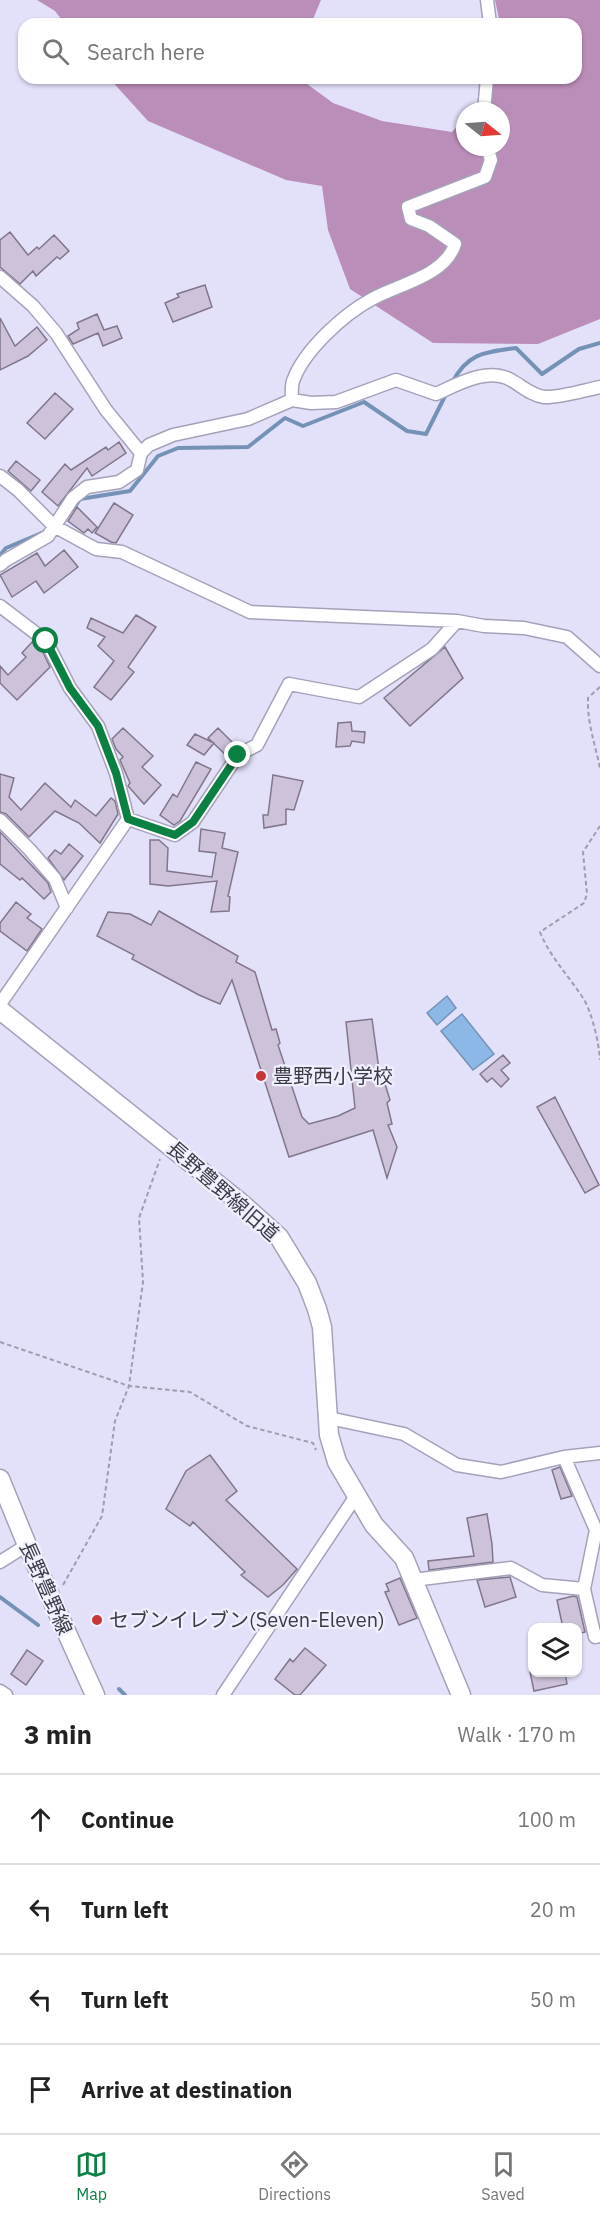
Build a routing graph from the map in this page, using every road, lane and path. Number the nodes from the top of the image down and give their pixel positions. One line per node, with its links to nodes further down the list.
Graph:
1 (488, 0): 2 (street)
2 (490, 18)
3 (486, 84): 4 (street)
4 (485, 102)
5 (490, 156): 8 (street)
6 (0, 277): 9 (street)
7 (600, 387): 8 (street)
8 (292, 400): 9 (street)
9 (141, 453): 11 (street)
10 (0, 476): 11 (street)
11 (54, 526): 12 (street); 14 (street)
12 (0, 565)
13 (0, 606): 18 (street)
14 (457, 621): 15 (street); 18 (street)
15 (600, 666)
16 (600, 687): 17 (path)
17 (600, 768)
18 (128, 819): 21 (street)
19 (0, 820): 21 (street)
20 (600, 826): 24 (path)
21 (67, 908): 22 (street)
22 (0, 1004)
23 (0, 1010): 25 (street, 長野豊野線旧道)
24 (600, 1060)
25 (166, 1142): 27 (path); 28 (street, 長野豊野線旧道)
26 (0, 1342): 27 (path)
27 (129, 1386): 29 (path); 38 (path)
28 (328, 1418): 31 (street); 33 (street, 長野豊野線旧道)
29 (317, 1453)
30 (600, 1453): 31 (street)
31 (564, 1457): 37 (street)
32 (0, 1479): 34 (street, 長野豊野線)
33 (356, 1496): 36 (street, 長野豊野線旧道); 43 (street)
34 (27, 1545): 35 (street); 38 (street, 長野豊野線)
35 (0, 1562)
36 (413, 1580): 37 (street); 44 (street, 長野豊野線旧道)
37 (584, 1589): 39 (street)
38 (53, 1602): 42 (street, 長野豊野線)
39 (600, 1636)
40 (0, 1691): 41 (street)
41 (6, 1695)
42 (95, 1695)
43 (223, 1695)
44 (461, 1695)

